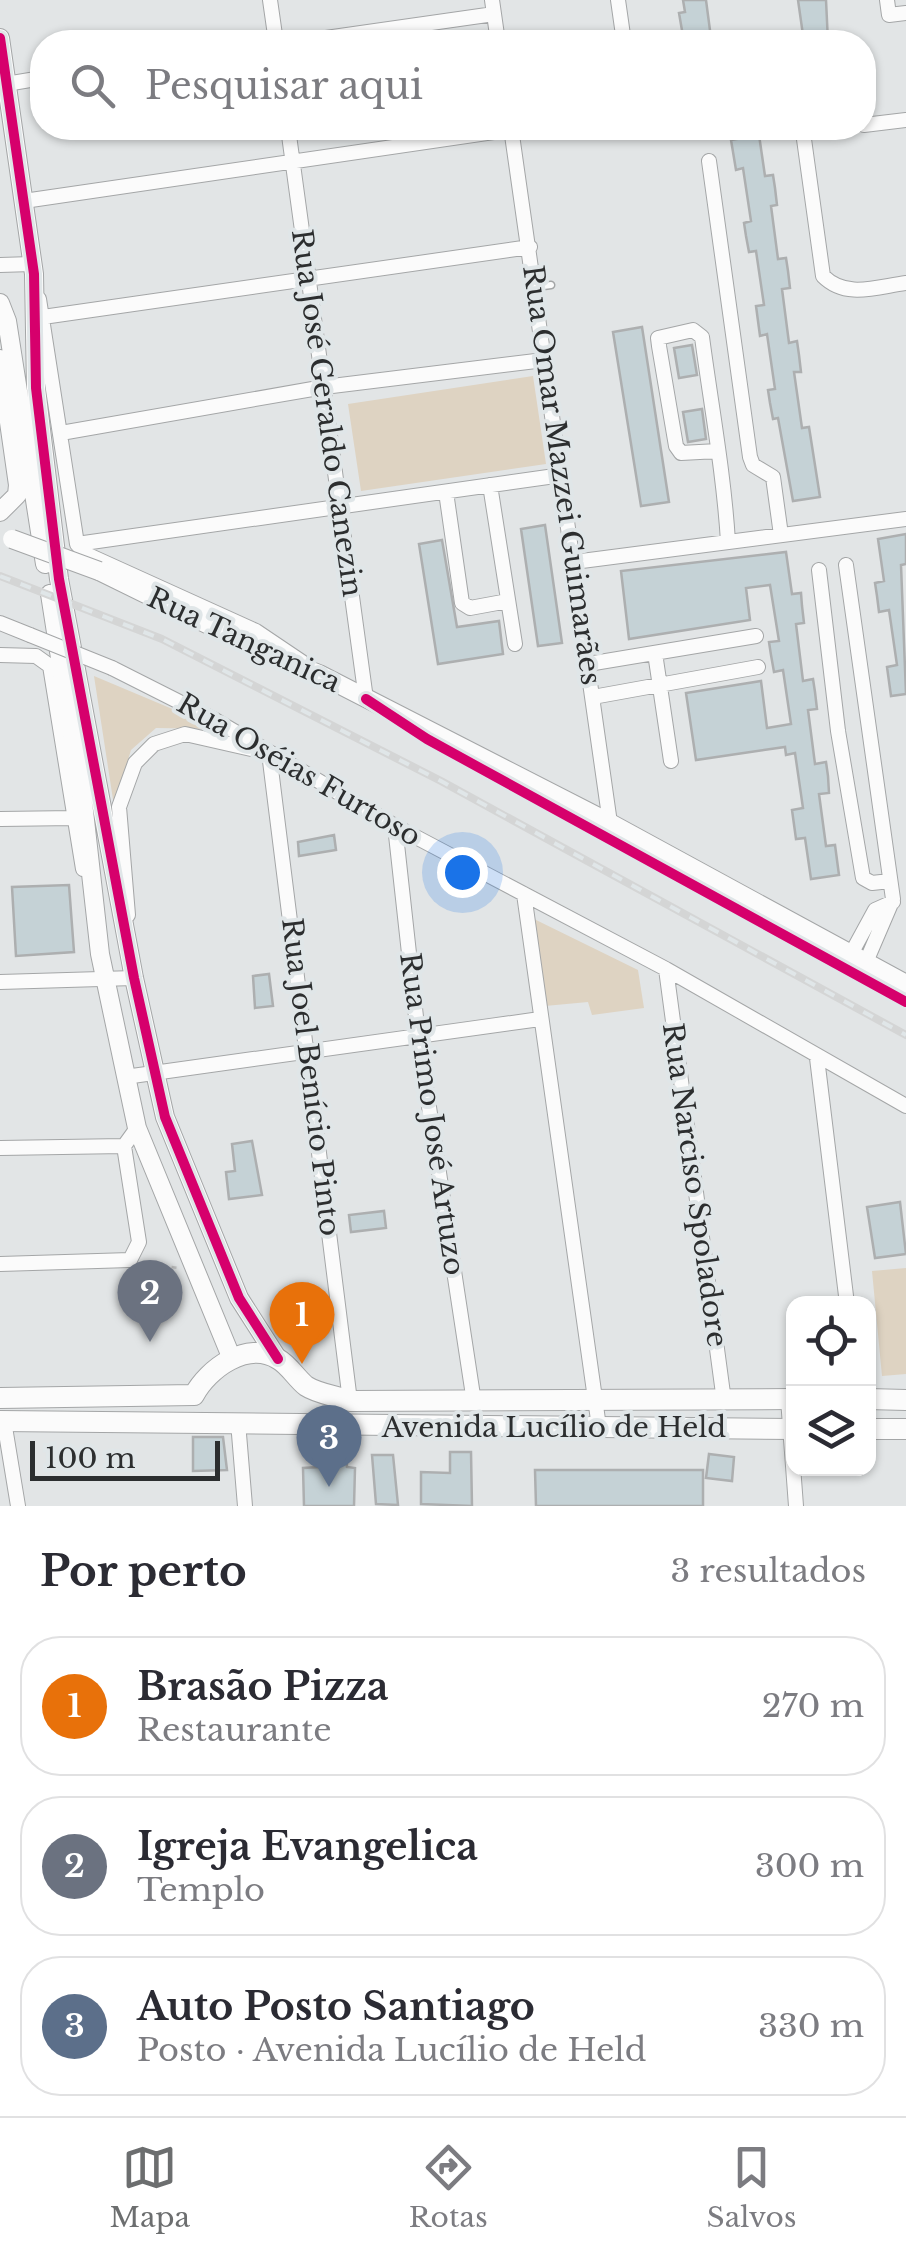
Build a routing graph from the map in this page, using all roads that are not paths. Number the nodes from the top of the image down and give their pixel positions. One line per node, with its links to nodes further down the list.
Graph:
1 (270, 0): 6 (street)
2 (618, 0): 8 (street)
3 (887, 0): 5 (street)
4 (493, 7): 7 (street)
5 (906, 12)
6 (274, 30)
7 (365, 30)
8 (622, 30)
9 (0, 38): 11 (street)
10 (30, 80): 11 (street)
11 (6, 84): 20 (street)
12 (906, 120): 13 (street)
13 (876, 124)
14 (289, 140): 18 (street, Rua José Geraldo Canezin)
15 (434, 140): 18 (street)
16 (518, 140): 21 (street, Rua Omar Mazzei Guimarães)
17 (800, 140): 25 (street)
18 (292, 161): 20 (street); 24 (street, Rua José Geraldo Canezin)
19 (708, 161): 41 (street)
20 (24, 201): 23 (street)
21 (530, 247): 24 (street); 27 (street, Rua Omar Mazzei Guimarães)
22 (0, 265): 23 (street)
23 (33, 269): 29 (street); 64 (street)
24 (309, 278): 29 (street); 32 (street, Rua José Geraldo Canezin)
25 (906, 283)
26 (551, 285): 27 (lane)
27 (534, 288): 31 (street, Rua Omar Mazzei Guimarães)
28 (0, 304): 64 (street)
29 (43, 317): 33 (street)
30 (0, 359): 39 (street)
31 (544, 360): 32 (street); 35 (street, Rua Omar Mazzei Guimarães)
32 (324, 387): 33 (street); 38 (street, Rua José Geraldo Canezin)
33 (60, 433): 45 (street)
34 (718, 451): 34 (street); 44 (street)
35 (562, 475): 36 (street); 46 (street, Rua Omar Mazzei Guimarães)
36 (490, 485): 37 (street); 50 (street)
37 (446, 492): 38 (street); 50 (street)
38 (341, 507): 43 (street); 61 (street, Rua José Geraldo Canezin)
39 (0, 512)
40 (906, 520): 41 (street)
41 (781, 535): 44 (street)
42 (6, 536): 58 (street, Rua Tanganica, bridge)
43 (128, 538): 45 (street); 48 (street)
44 (728, 542): 46 (street)
45 (77, 544): 48 (street)
46 (574, 562): 56 (street, Rua Omar Mazzei Guimarães)
47 (846, 565): 68 (street)
48 (120, 566): 58 (street)
49 (818, 570): 68 (street)
50 (508, 601): 53 (street)
51 (0, 623): 62 (street, Rua Oséias Furtoso, bridge)
52 (756, 636): 54 (street)
53 (515, 644)
54 (655, 653): 56 (street); 59 (street)
55 (0, 656): 64 (street)
56 (588, 664): 60 (street, Rua Omar Mazzei Guimarães)
57 (758, 668): 59 (street)
58 (320, 674): 61 (street, Rua Tanganica)
59 (660, 685): 60 (street); 63 (street)
60 (592, 696): 66 (street, Rua Omar Mazzei Guimarães)
61 (366, 699): 66 (street, Rua Tanganica)
62 (269, 754): 67 (street, Rua Oséias Furtoso); 70 (street); 79 (street, Rua Joel Benício Pinto)
63 (671, 761)
64 (86, 812): 65 (street); 70 (street); 73 (street)
65 (0, 819)
66 (610, 823): 71 (street, Rua Tanganica)
67 (395, 826): 69 (street, Rua Oséias Furtoso); 78 (street, Rua Primo José Artuzo)
68 (890, 881): 71 (street)
69 (524, 894): 72 (street, Rua Oséias Furtoso); 77 (street)
70 (128, 938): 74 (street)
71 (858, 958): 76 (street, Rua Tanganica)
72 (666, 969): 80 (street, Rua Oséias Furtoso); 97 (street, Rua Narciso Spoladore)
73 (104, 978): 74 (street); 75 (street); 82 (street)
74 (134, 978): 81 (street)
75 (0, 982)
76 (906, 984)
77 (540, 1018): 78 (street); 99 (street)
78 (418, 1035): 79 (street); 98 (street, Rua Primo José Artuzo)
79 (307, 1048): 81 (street); 96 (street, Rua Joel Benício Pinto)
80 (816, 1058): 83 (street, Rua Oséias Furtoso); 88 (street)
81 (156, 1071): 82 (street); 90 (street)
82 (125, 1077): 84 (street)
83 (906, 1106)
84 (137, 1128): 85 (street); 89 (street)
85 (124, 1146): 86 (street); 87 (street)
86 (0, 1148)
87 (0, 1264)
88 (845, 1296)
89 (232, 1359): 90 (main road); 91 (main road)
90 (278, 1359): 96 (main road)
91 (194, 1396): 92 (main road); 100 (main road)
92 (0, 1398)
93 (786, 1399): 97 (main road, Avenida Lucílio de Held)
94 (876, 1399): 95 (main road)
95 (906, 1400)
96 (350, 1401): 98 (main road, Avenida Lucílio de Held); 103 (main road)
97 (724, 1401): 99 (main road, Avenida Lucílio de Held)
98 (474, 1402): 99 (main road, Avenida Lucílio de Held)
99 (596, 1402): 104 (street)
100 (194, 1421): 101 (main road, Avenida Lucílio de Held); 102 (main road, Avenida Lucílio de Held)
101 (2, 1422): 109 (street)
102 (238, 1422): 103 (main road, Avenida Lucílio de Held); 110 (street)
103 (350, 1425): 104 (main road, Avenida Lucílio de Held)
104 (599, 1427): 105 (main road, Avenida Lucílio de Held)
105 (786, 1429)
106 (876, 1429): 107 (main road)
107 (906, 1429)
108 (794, 1476): 111 (street)
109 (18, 1506)
110 (245, 1506)
111 (796, 1506)

